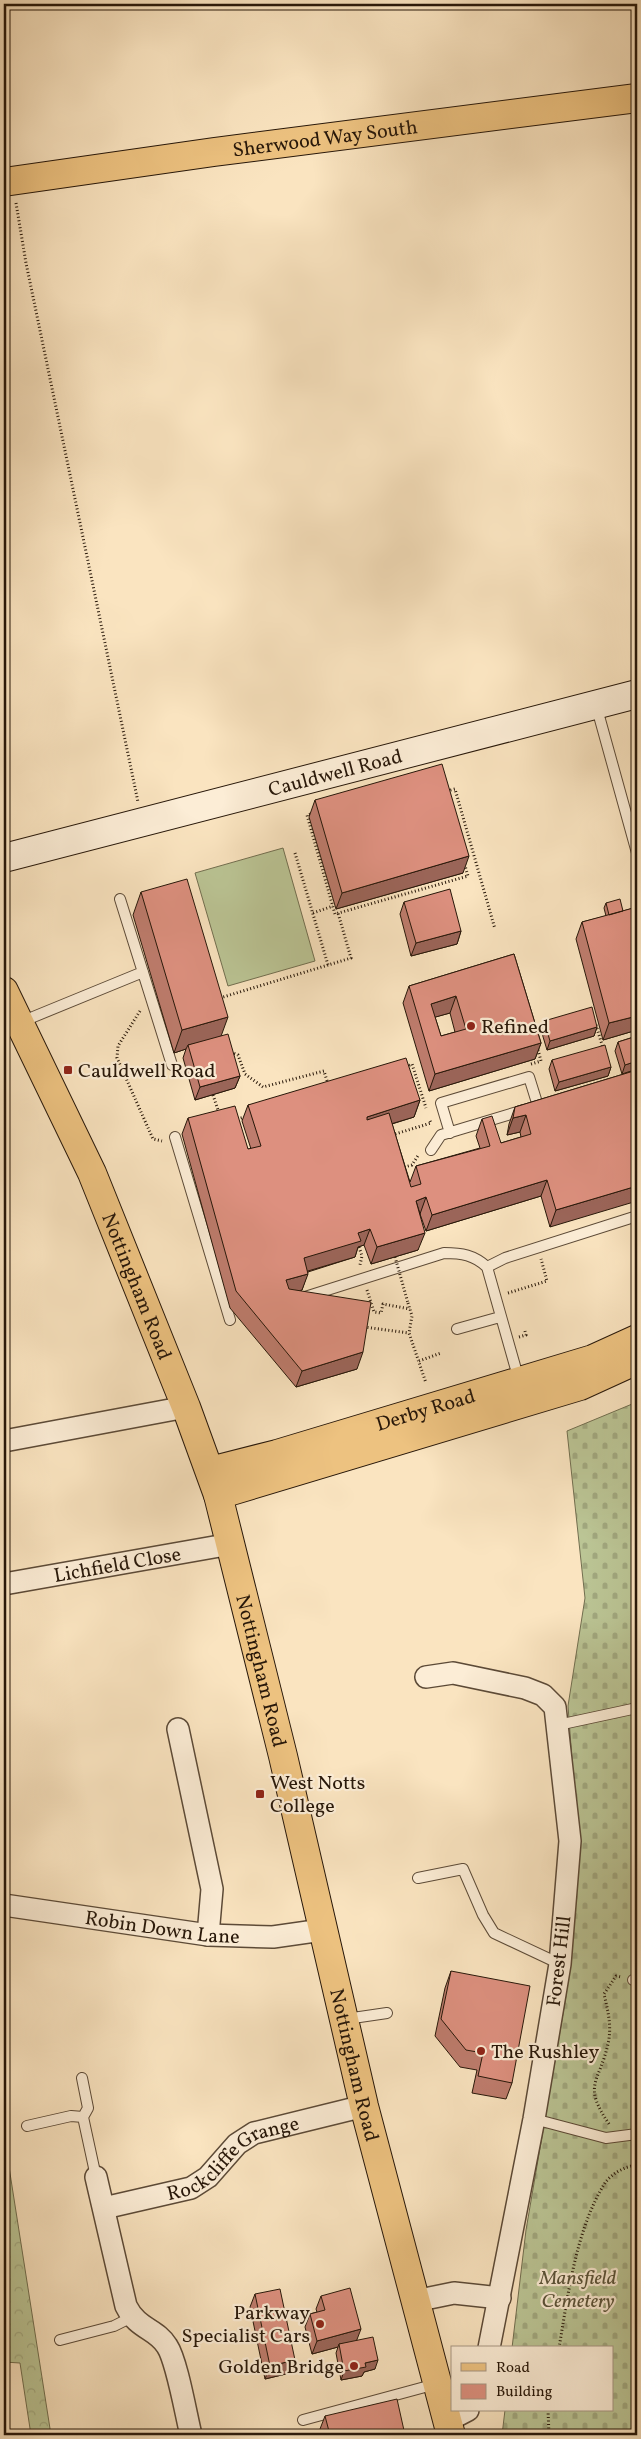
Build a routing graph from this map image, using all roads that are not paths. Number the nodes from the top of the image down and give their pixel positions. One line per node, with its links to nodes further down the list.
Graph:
1 (637, 98): 2 (main road, Sherwood Way South)
2 (9, 182)
3 (637, 694): 4 (street, Cauldwell Road)
4 (596, 704): 5 (lane); 6 (street, Cauldwell Road)
5 (637, 853)
6 (4, 858)
7 (120, 899): 8 (lane)
8 (143, 972): 10 (lane); 11 (lane)
9 (4, 991): 10 (main road, Nottingham Road)
10 (20, 1023): 24 (main road, Nottingham Road)
11 (172, 1065)
12 (450, 1133): 12 (lane); 14 (lane)
13 (175, 1137): 19 (lane)
14 (431, 1150)
15 (637, 1216): 16 (lane)
16 (487, 1267): 17 (lane); 18 (lane)
17 (298, 1299)
18 (500, 1317): 20 (lane); 23 (lane)
19 (230, 1320)
20 (457, 1329)
21 (637, 1339): 23 (main road, Derby Road)
22 (637, 1360): 26 (main road, Derby Road)
23 (519, 1381): 26 (main road, Derby Road)
24 (186, 1407): 25 (street); 26 (main road, Nottingham Road)
25 (4, 1440)
26 (214, 1483): 27 (main road, Nottingham Road)
27 (231, 1544): 28 (street, Lichfield Close); 35 (main road, Nottingham Road)
28 (4, 1584)
29 (426, 1677): 31 (street, Forest Hill)
30 (637, 1708): 31 (lane)
31 (558, 1725): 37 (street, Forest Hill)
32 (178, 1729): 36 (street)
33 (418, 1878): 37 (lane)
34 (4, 1905): 36 (street, Robin Down Lane)
35 (322, 1930): 36 (street, Robin Down Lane); 39 (main road, Nottingham Road)
36 (208, 1936)
37 (560, 1964): 43 (street, Forest Hill)
38 (387, 2013): 39 (lane)
39 (342, 2020): 41 (main road, Nottingham Road)
40 (82, 2078): 42 (lane)
41 (364, 2106): 48 (street, Rockcliffe Grange); 50 (main road, Nottingham Road)
42 (83, 2117): 44 (lane); 47 (lane)
43 (534, 2119): 45 (lane); 49 (street, Forest Hill)
44 (28, 2126)
45 (633, 2135): 46 (lane)
46 (637, 2144)
47 (96, 2177): 48 (street)
48 (104, 2208): 51 (street)
49 (500, 2298): 50 (street); 53 (street, Forest Hill)
50 (415, 2301): 54 (main road, Nottingham Road)
51 (132, 2317): 52 (lane); 57 (street)
52 (60, 2340)
53 (489, 2346)
54 (437, 2384): 55 (lane); 56 (main road, Nottingham Road)
55 (303, 2420)
56 (450, 2427)
57 (191, 2435)

